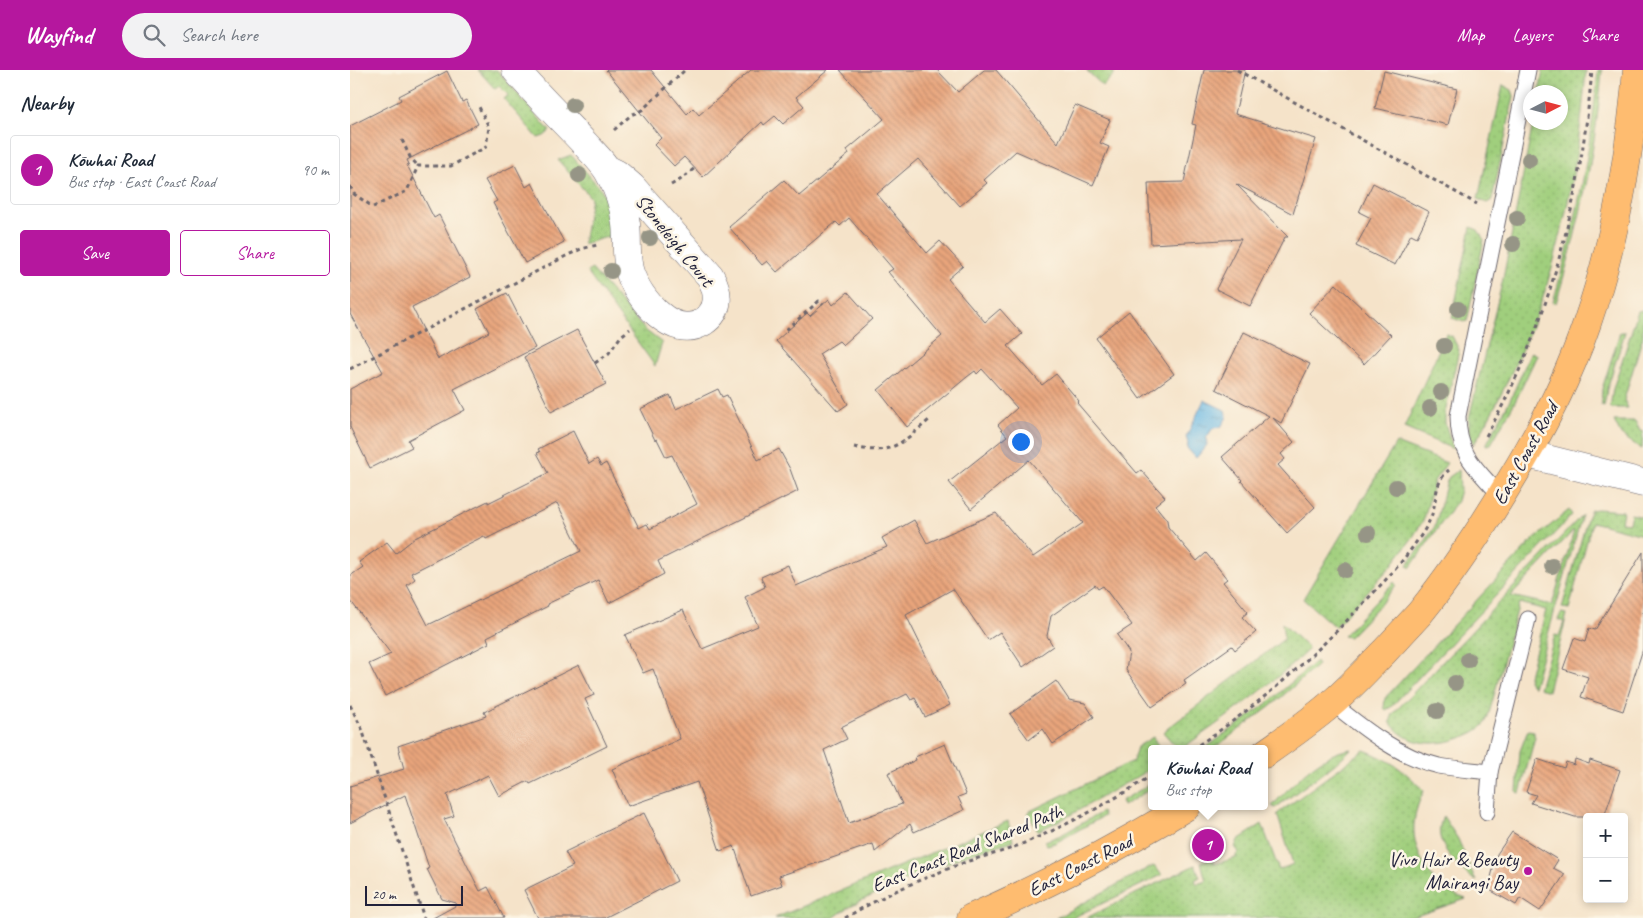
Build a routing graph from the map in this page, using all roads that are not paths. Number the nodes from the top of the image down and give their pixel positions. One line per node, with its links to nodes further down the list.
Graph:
1 (516, 70): 4 (street, Stoneleigh Court)
2 (1528, 70): 7 (lane)
3 (1637, 70): 5 (main road, East Coast Road)
4 (607, 168): 4 (street, Stoneleigh Court)
5 (1527, 454): 6 (street); 7 (main road, East Coast Road)
6 (1643, 483)
7 (1501, 496): 9 (main road, East Coast Road)
8 (1528, 619): 11 (lane)
9 (1332, 703): 10 (main road, East Coast Road); 11 (lane)
10 (1268, 751)
11 (1490, 772): 13 (lane)
12 (1180, 810): 14 (main road, East Coast Road)
13 (1487, 812)
14 (1008, 909): 15 (main road, East Coast Road)
15 (971, 918)

